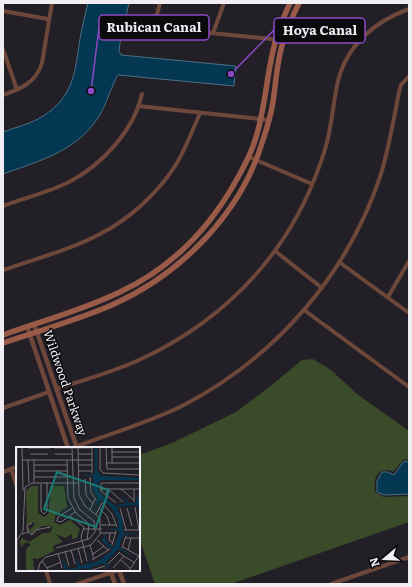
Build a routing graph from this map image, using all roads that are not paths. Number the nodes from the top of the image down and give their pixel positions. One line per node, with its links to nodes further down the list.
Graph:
1 (52, 3): 8 (street)
2 (160, 3): 9 (street)
3 (224, 3): 9 (street)
4 (290, 3): 10 (main road)
5 (299, 3): 11 (main road)
6 (409, 9): 23 (street)
7 (3, 11): 8 (street)
8 (48, 19): 14 (street)
9 (213, 34): 10 (street)
10 (276, 41): 11 (street); 19 (main road)
11 (283, 42): 20 (main road)
12 (3, 49): 14 (street)
13 (409, 76): 27 (street)
14 (17, 90): 16 (street)
15 (142, 94): 17 (street)
16 (3, 95)
17 (138, 106): 18 (street); 24 (street)
18 (200, 113): 19 (street); 28 (street)
19 (262, 119): 20 (street); 21 (main road)
20 (269, 120): 22 (main road)
21 (248, 157): 22 (street); 33 (main road)
22 (256, 160): 23 (street); 35 (main road)
23 (312, 184): 25 (street)
24 (3, 206)
25 (274, 251): 29 (street); 40 (street)
26 (409, 261): 30 (street)
27 (339, 262): 29 (street); 30 (street)
28 (3, 270)
29 (322, 288): 31 (street)
30 (388, 298): 32 (street)
31 (304, 310): 39 (street); 44 (street)
32 (409, 312)
33 (34, 324): 34 (main road); 35 (street, Wildwood Parkway)
34 (27, 326): 36 (street, Wildwood Parkway); 37 (main road)
35 (37, 332): 36 (main road); 40 (street, Wildwood Parkway)
36 (29, 334): 38 (main road); 41 (street, Wildwood Parkway)
37 (3, 335)
38 (3, 343)
39 (409, 387)
40 (56, 389): 41 (street); 44 (street, Wildwood Parkway)
41 (49, 392): 42 (street); 43 (street, Wildwood Parkway)
42 (3, 408)
43 (68, 447)
44 (75, 447)
45 (16, 467): 46 (street)
46 (11, 469): 47 (street); 48 (street)
47 (3, 472)
48 (16, 484)
49 (409, 557): 57 (street)
50 (46, 571): 53 (street)
51 (111, 571): 54 (street); 55 (street)
52 (119, 571): 56 (street)
53 (50, 584)
54 (78, 584)
55 (115, 584)
56 (124, 584)
57 (331, 584)

